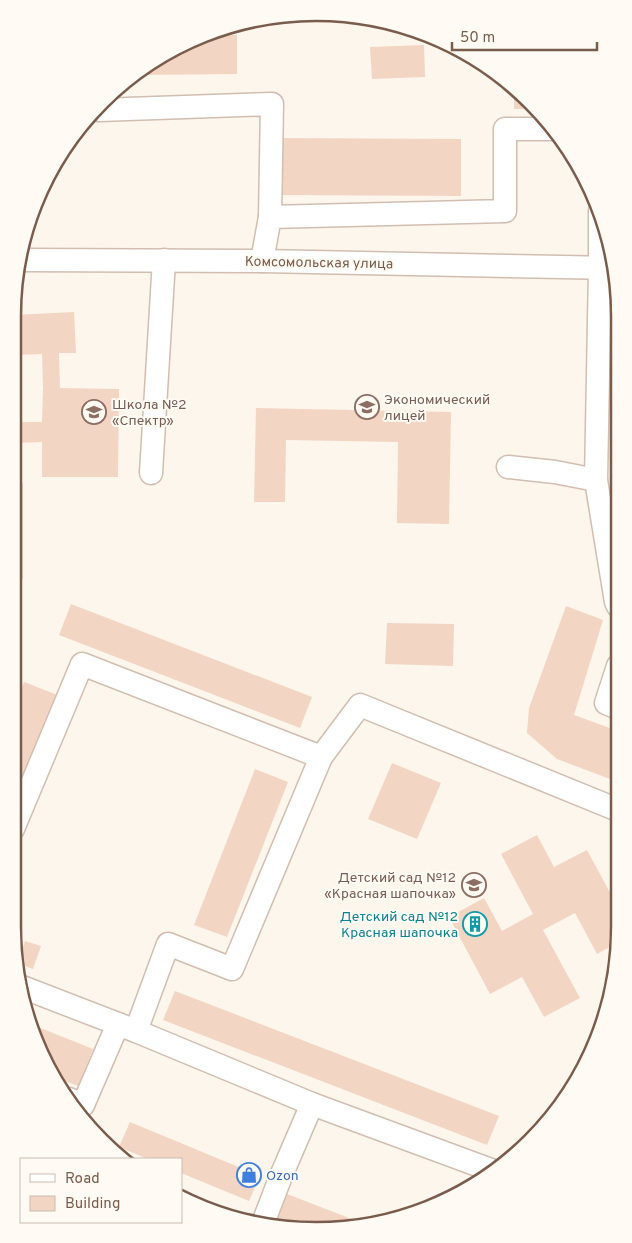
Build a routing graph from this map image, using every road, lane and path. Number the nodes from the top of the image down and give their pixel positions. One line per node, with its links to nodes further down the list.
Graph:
1 (106, 110): 3 (street)
2 (544, 129): 3 (street)
3 (270, 217): 6 (street)
4 (27, 260): 5 (street, Комсомольская улица)
5 (164, 260): 6 (street, Комсомольская улица); 10 (street)
6 (262, 260): 7 (street, Комсомольская улица)
7 (607, 268)
8 (607, 270): 11 (street)
9 (508, 467): 11 (street)
10 (151, 473)
11 (596, 480): 12 (street)
12 (611, 572)
13 (611, 688): 14 (street)
14 (611, 705)
15 (321, 757): 16 (street); 17 (street); 19 (street)
16 (611, 807)
17 (21, 810)
18 (28, 989): 19 (street)
19 (127, 1027): 20 (street); 21 (street)
20 (81, 1104)
21 (312, 1104): 22 (street); 23 (street)
22 (485, 1168)
23 (264, 1217)

